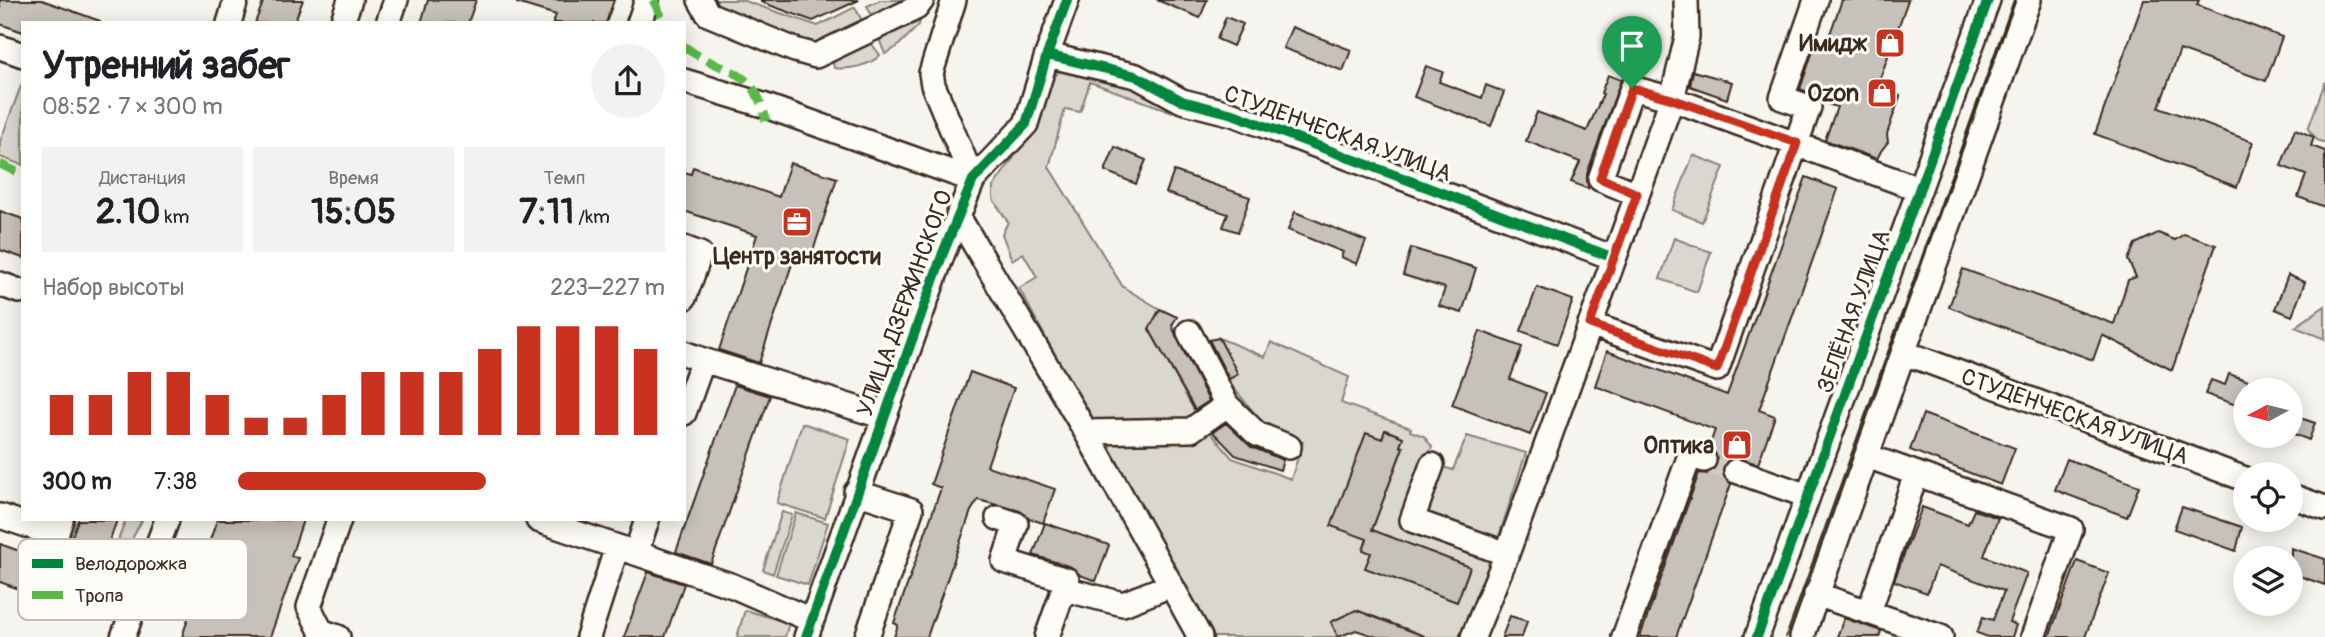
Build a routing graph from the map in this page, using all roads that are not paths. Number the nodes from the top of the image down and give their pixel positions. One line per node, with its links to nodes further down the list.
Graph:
1 (236, 0): 13 (street)
2 (350, 0): 14 (street)
3 (396, 0): 15 (street)
4 (647, 0): 16 (street)
5 (699, 0): 6 (street)
6 (922, 0)
7 (954, 0): 23 (street)
8 (1067, 0): 19 (street, УЛИЦА ДЗЕРЖИНСКОГО)
9 (1686, 0): 21 (street)
10 (1816, 0): 22 (street)
11 (1988, 0): 24 (street, ЗЕЛЁНАЯ УЛИЦА)
12 (2029, 0): 32 (street)
13 (230, 21)
14 (343, 21)
15 (389, 21)
16 (640, 21)
17 (0, 47): 18 (street)
18 (21, 54)
19 (1046, 55): 23 (street, УЛИЦА ДЗЕРЖИНСКОГО); 28 (street, СТУДЕНЧЕСКАЯ УЛИЦА)
20 (686, 82): 23 (street)
21 (1672, 99): 22 (street); 25 (street); 25 (street)
22 (1797, 143): 24 (street); 30 (street)
23 (972, 180): 26 (street, УЛИЦА ДЗЕРЖИНСКОГО)
24 (1919, 189): 46 (street, ЗЕЛЁНАЯ УЛИЦА)
25 (1637, 194): 28 (street)
26 (959, 218): 36 (street, УЛИЦА ДЗЕРЖИНСКОГО); 37 (street)
27 (686, 249): 29 (street)
28 (1615, 258): 30 (street)
29 (686, 292)
30 (1590, 324): 58 (street)
31 (1189, 332): 35 (street)
32 (1904, 355): 39 (street); 44 (street, СТУДЕНЧЕСКАЯ УЛИЦА)
33 (694, 356): 34 (street); 36 (street)
34 (686, 402)
35 (1227, 405): 37 (street); 38 (street)
36 (884, 418): 45 (street, УЛИЦА ДЗЕРЖИНСКОГО)
37 (1086, 432): 59 (street)
38 (1289, 447)
39 (1867, 456): 43 (street); 61 (street)
40 (1704, 460): 72 (street)
41 (1432, 465): 58 (street)
42 (1736, 471): 46 (street)
43 (1916, 474): 62 (street); 76 (street)
44 (2233, 475)
45 (856, 492): 64 (street, УЛИЦА ДЗЕРЖИНСКОГО); 68 (street)
46 (1808, 496): 73 (street, ЗЕЛЁНАЯ УЛИЦА)
47 (2303, 500): 48 (street)
48 (2325, 508)
49 (0, 516): 51 (street)
50 (998, 518): 60 (street)
51 (61, 521)
52 (167, 521): 56 (street)
53 (339, 521): 66 (street)
54 (541, 521): 57 (street)
55 (646, 521): 57 (street)
56 (160, 539)
57 (626, 550): 64 (street); 67 (street)
58 (1507, 554): 71 (street)
59 (1171, 585): 60 (street); 70 (street)
60 (1064, 589): 69 (street)
61 (1816, 594): 62 (street); 74 (street)
62 (1869, 612): 75 (street)
63 (129, 620): 65 (street)
64 (808, 629)
65 (123, 637)
66 (338, 637)
67 (588, 637)
68 (867, 637)
69 (1047, 637)
70 (1200, 637)
71 (1473, 637)
72 (1624, 637)
73 (1757, 637)
74 (1801, 637)
75 (1941, 637)
76 (2033, 637)

